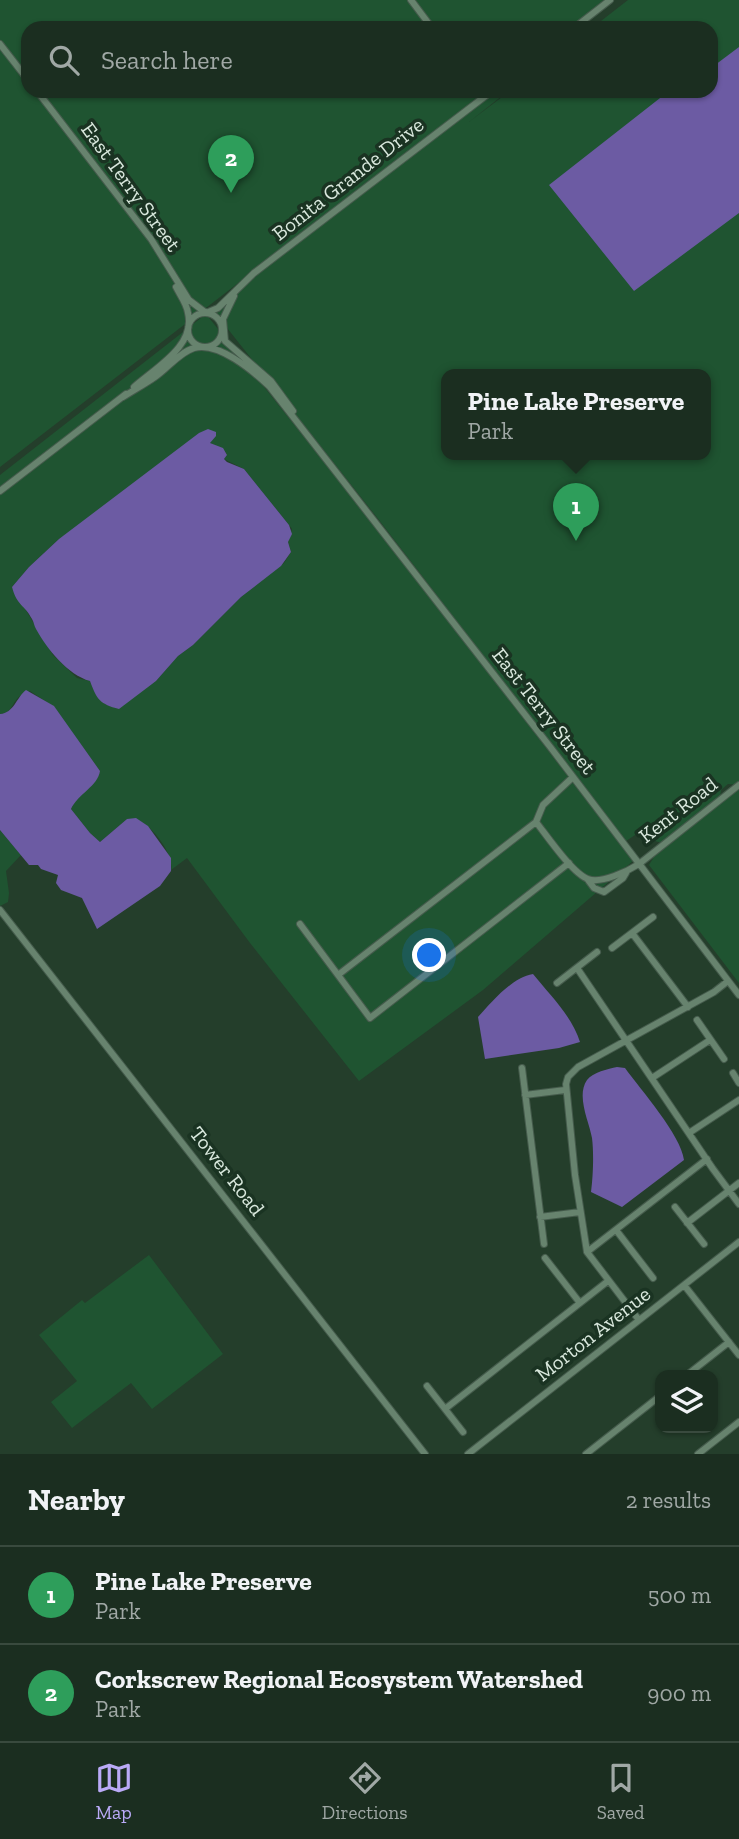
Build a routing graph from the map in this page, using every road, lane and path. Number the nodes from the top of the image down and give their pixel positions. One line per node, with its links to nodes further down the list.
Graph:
1 (411, 0): 3 (street)
2 (610, 0): 4 (street)
3 (427, 21)
4 (583, 21)
5 (0, 44): 6 (street)
6 (21, 71)
7 (42, 98): 10 (street, East Terry Street)
8 (480, 98): 9 (street, Bonita Grande Drive)
9 (257, 271): 11 (street, Bonita Grande Drive); 13 (street, Bonita Grande Drive)
10 (170, 272): 11 (street, East Terry Street); 12 (street, East Terry Street)
11 (206, 313): 12 (street); 13 (street)
12 (190, 324): 14 (street); 15 (street)
13 (222, 329): 14 (street); 16 (street, East Terry Street)
14 (204, 346): 15 (street); 16 (street, East Terry Street)
15 (123, 397): 17 (street)
16 (319, 451): 18 (street, East Terry Street)
17 (0, 491)
18 (573, 777): 20 (street); 22 (street, East Terry Street)
19 (739, 785): 22 (street, Kent Road)
20 (536, 822): 21 (street); 34 (street)
21 (569, 863): 24 (street); 34 (street)
22 (639, 864): 23 (street, Kent Road); 35 (street, East Terry Street)
23 (626, 873): 25 (street); 26 (street, Kent Road)
24 (588, 879): 25 (street); 26 (street)
25 (597, 880): 26 (street)
26 (596, 889)
27 (0, 910): 78 (street, Tower Road)
28 (653, 917): 30 (street)
29 (300, 923): 34 (street)
30 (632, 933): 31 (street); 38 (street)
31 (612, 948)
32 (597, 952): 33 (street)
33 (578, 968): 36 (street); 40 (street)
34 (338, 975)
35 (728, 981): 37 (street, East Terry Street); 38 (street)
36 (558, 983)
37 (739, 995)
38 (688, 1007): 40 (street)
39 (697, 1020): 41 (street)
40 (627, 1040): 45 (street); 47 (street)
41 (710, 1040): 42 (street); 45 (street)
42 (724, 1059)
43 (522, 1069): 48 (street)
44 (733, 1073): 46 (street)
45 (652, 1078): 50 (street)
46 (739, 1083)
47 (565, 1090): 48 (street); 56 (street)
48 (525, 1095): 57 (street)
49 (739, 1100): 50 (street)
50 (689, 1133): 51 (street)
51 (707, 1159): 53 (street); 59 (street)
52 (739, 1183): 53 (street)
53 (729, 1191): 54 (street); 58 (street)
54 (739, 1204)
55 (675, 1207): 58 (street)
56 (580, 1212): 57 (street); 63 (street)
57 (540, 1217): 61 (street)
58 (687, 1223): 62 (street)
59 (616, 1230): 63 (street); 65 (street)
60 (739, 1242): 67 (street, Morton Avenue)
61 (544, 1244)
62 (704, 1244)
63 (587, 1252): 66 (street)
64 (545, 1258): 68 (street)
65 (653, 1278)
66 (608, 1281): 68 (street); 69 (street)
67 (684, 1285): 69 (street, Morton Avenue); 70 (street)
68 (580, 1303): 75 (street)
69 (639, 1320): 79 (street, Morton Avenue)
70 (729, 1342): 71 (street); 72 (street)
71 (739, 1355)
72 (693, 1370)
73 (426, 1386): 75 (street)
74 (655, 1400): 80 (street)
75 (445, 1409): 77 (street)
76 (739, 1422): 81 (street)
77 (463, 1433)
78 (425, 1454)
79 (468, 1454)
80 (586, 1454)
81 (698, 1454)

